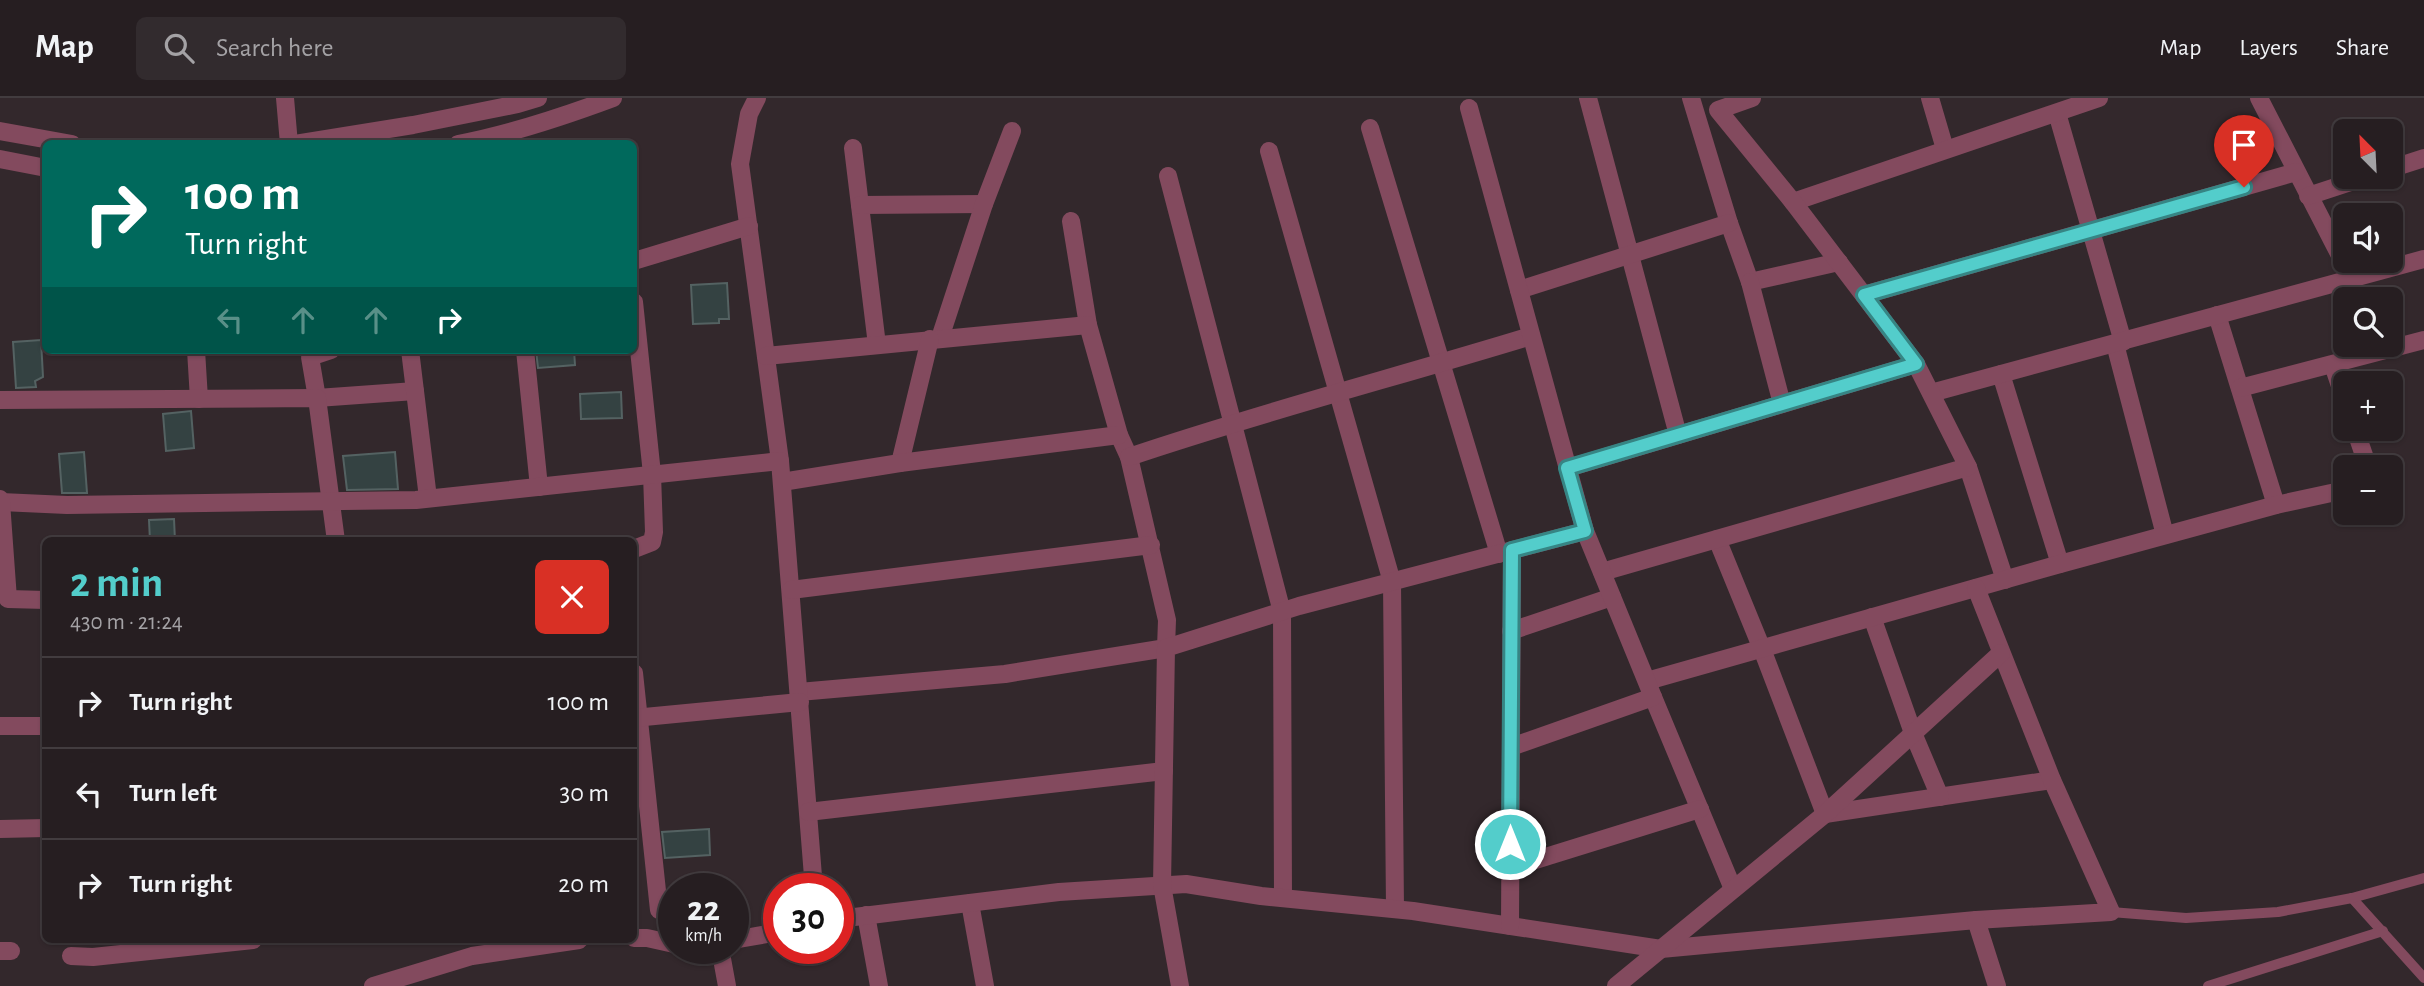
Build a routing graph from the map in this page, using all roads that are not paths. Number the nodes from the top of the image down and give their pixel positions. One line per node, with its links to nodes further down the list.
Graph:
1 (285, 98): 19 (street)
2 (538, 98): 20 (street)
3 (613, 98): 21 (street)
4 (757, 98): 38 (street)
5 (1588, 98): 40 (street)
6 (1691, 98): 14 (street)
7 (1752, 98): 12 (street)
8 (1930, 98): 23 (street)
9 (2099, 98): 13 (street)
10 (2259, 98): 29 (street)
11 (1469, 108): 46 (street)
12 (1718, 110): 14 (street); 33 (street)
13 (2056, 113): 23 (street); 39 (street)
14 (1697, 116): 37 (street)
15 (1370, 128): 61 (street)
16 (0, 131): 18 (street)
17 (1012, 131): 34 (street)
18 (50, 140)
19 (289, 140)
20 (319, 140)
21 (479, 140)
22 (853, 148): 35 (street)
23 (1945, 149): 33 (street)
24 (1269, 151): 68 (street)
25 (2424, 158): 27 (street)
26 (0, 159): 28 (street)
27 (2403, 165)
28 (42, 167)
29 (2296, 172): 32 (street); 39 (street)
30 (1168, 176): 74 (street)
31 (2333, 188): 32 (street)
32 (2308, 196): 44 (street)
33 (1793, 202): 43 (street)
34 (984, 204): 35 (street); 52 (street)
35 (860, 205): 55 (street)
36 (1071, 221): 49 (street)
37 (1729, 223): 40 (street); 45 (street)
38 (748, 226): 42 (street); 60 (street)
39 (2089, 231): 47 (street); 54 (street)
40 (1630, 254): 46 (street); 76 (street)
41 (2424, 259): 44 (street)
42 (637, 260)
43 (1839, 262): 45 (street); 47 (street)
44 (2351, 277): 48 (street)
45 (1750, 282): 73 (street)
46 (1519, 290): 51 (street)
47 (1864, 295): 62 (street)
48 (2217, 315): 54 (street); 66 (street)
49 (1088, 325): 52 (street); 75 (street)
50 (637, 331): 82 (street)
51 (1531, 336): 61 (street); 81 (street)
52 (935, 339): 55 (street); 79 (street)
53 (2424, 340): 63 (street)
54 (2119, 343): 65 (street); 91 (street)
55 (877, 345): 60 (street)
56 (196, 354): 71 (street)
57 (319, 354): 70 (street)
58 (410, 354): 67 (street)
59 (525, 354): 84 (street)
60 (766, 356): 78 (street)
61 (1440, 364): 68 (street); 96 (street)
62 (1916, 364): 69 (street); 73 (street)
63 (2333, 365): 64 (street); 66 (street)
64 (2335, 371)
65 (2001, 374): 69 (street); 97 (street)
66 (2240, 388): 89 (street)
67 (415, 391): 70 (street); 86 (street)
68 (1338, 391): 74 (street); 100 (street)
69 (1931, 394): 80 (street)
70 (317, 398): 71 (street); 88 (street)
71 (199, 399): 72 (street)
72 (0, 400)
73 (1782, 404): 76 (street)
74 (1233, 422): 77 (street); 105 (street)
75 (1118, 435): 77 (street); 79 (street)
76 (1678, 435): 81 (street)
77 (1129, 457): 94 (street)
78 (780, 461): 82 (street); 83 (street)
79 (900, 463): 83 (street)
80 (1968, 467): 93 (street); 99 (street)
81 (1567, 468): 90 (street)
82 (652, 474): 84 (street); 95 (street)
83 (782, 482): 102 (street)
84 (539, 487): 86 (street)
85 (2333, 493): 89 (street)
86 (428, 498): 88 (street)
87 (0, 500): 88 (street); 104 (street)
88 (330, 500): 92 (street)
89 (2276, 505): 91 (street)
90 (1585, 531): 96 (street); 98 (street)
91 (2165, 536): 97 (street)
92 (335, 537)
93 (1717, 539): 98 (street); 109 (street)
94 (1151, 545): 102 (street); 108 (street)
95 (637, 548)
96 (1505, 552): 100 (street); 107 (street)
97 (2060, 564): 99 (street)
98 (1602, 572): 103 (street)
99 (2004, 580): 101 (street)
100 (1392, 582): 105 (street); 136 (street)
101 (1976, 588): 106 (street); 110 (street)
102 (791, 590): 112 (street)
103 (1612, 597): 107 (street); 111 (street)
104 (42, 600)
105 (1282, 612): 108 (street); 132 (street)
106 (1872, 617): 109 (street); 117 (street)
107 (1511, 631): 118 (street)
108 (1166, 648): 112 (street); 119 (street)
109 (1762, 649): 111 (street); 124 (street)
110 (2001, 653): 117 (street); 120 (street)
111 (1650, 689): 118 (street); 122 (street)
112 (800, 697): 113 (street); 123 (street)
113 (637, 718)
114 (0, 726): 115 (street)
115 (42, 726)
116 (637, 726): 134 (street)
117 (1913, 733): 121 (street); 124 (street)
118 (1511, 747): 127 (street)
119 (1164, 771): 123 (street); 130 (street)
120 (2052, 780): 121 (street); 137 (street)
121 (1940, 797): 124 (street)
122 (1700, 808): 127 (street); 131 (street)
123 (808, 812): 128 (street)
124 (1825, 814): 131 (street)
125 (42, 828): 126 (street)
126 (0, 829)
127 (1510, 868): 141 (street)
128 (813, 873)
129 (2424, 878): 133 (lane)
130 (1162, 886): 132 (street); 135 (street); 155 (street)
131 (1733, 889): 147 (street)
132 (1283, 898): 136 (street)
133 (2352, 898): 137 (lane); 142 (lane)
134 (658, 902)
135 (970, 903): 138 (street); 154 (street)
136 (1395, 909): 141 (street)
137 (2111, 912): 140 (street)
138 (866, 915): 139 (street); 153 (street)
139 (854, 917)
140 (1976, 920): 147 (street); 157 (street)
141 (1510, 926): 147 (street)
142 (2383, 932): 150 (lane); 158 (lane)
143 (637, 938): 144 (street)
144 (658, 940)
145 (225, 943): 148 (street)
146 (559, 943): 151 (street)
147 (1661, 949): 156 (street)
148 (71, 956)
149 (723, 964): 152 (street)
150 (2424, 978)
151 (373, 986)
152 (727, 986)
153 (879, 986)
154 (985, 986)
155 (1180, 986)
156 (1616, 986)
157 (1997, 986)
158 (2208, 986)

